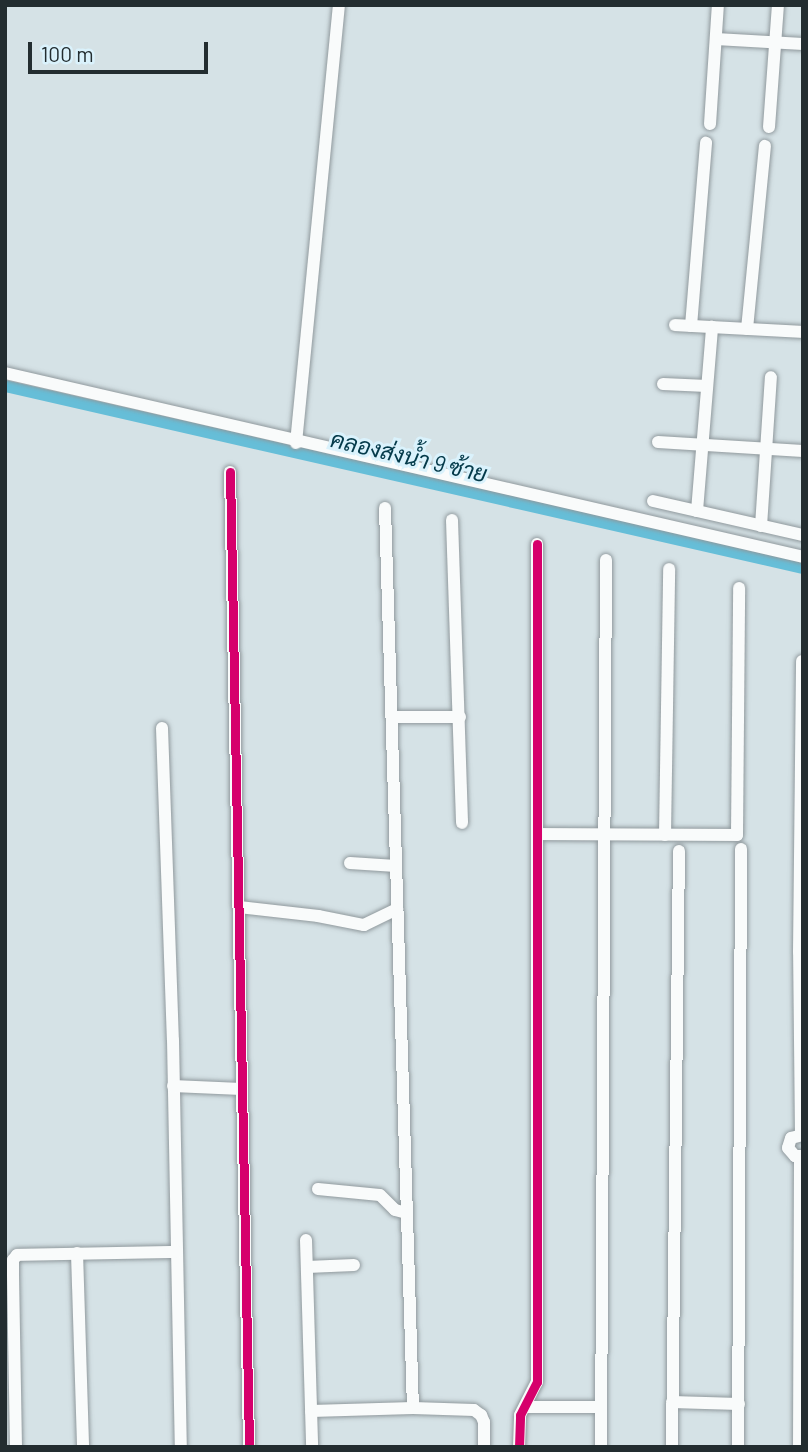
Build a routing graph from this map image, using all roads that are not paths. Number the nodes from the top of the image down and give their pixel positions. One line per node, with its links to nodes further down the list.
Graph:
1 (339, 5): 21 (street)
2 (718, 5): 4 (street)
3 (778, 5): 5 (street)
4 (716, 40): 5 (street); 7 (street)
5 (775, 43): 6 (street); 8 (street)
6 (803, 44)
7 (710, 124)
8 (769, 127)
9 (706, 143): 12 (street)
10 (765, 146): 14 (street)
11 (675, 325): 12 (street)
12 (691, 326): 13 (street)
13 (712, 327): 14 (street); 19 (street)
14 (747, 329): 15 (street)
15 (803, 332)
16 (5, 373): 21 (street)
17 (771, 377): 23 (street)
18 (663, 384): 19 (street)
19 (707, 386): 22 (street)
20 (658, 442): 22 (street)
21 (296, 443): 33 (street)
22 (702, 444): 23 (street); 28 (street)
23 (766, 449): 24 (street); 30 (street)
24 (803, 451)
25 (230, 472): 49 (street)
26 (653, 501): 28 (street)
27 (385, 508): 38 (street)
28 (697, 511): 30 (street)
29 (452, 520): 39 (street)
30 (761, 526): 31 (street)
31 (803, 535)
32 (537, 544): 42 (street)
33 (803, 557)
34 (606, 560): 43 (street)
35 (669, 569): 44 (street)
36 (739, 588): 44 (street)
37 (802, 661): 53 (street)
38 (392, 717): 39 (street); 48 (street)
39 (460, 717): 41 (street)
40 (162, 728): 51 (street)
41 (462, 823)
42 (537, 834): 43 (street); 64 (street)
43 (605, 835): 44 (street); 65 (street)
44 (665, 835)
45 (741, 849): 63 (street)
46 (679, 851): 62 (street)
47 (350, 863): 48 (street)
48 (396, 866): 50 (street)
49 (239, 907): 50 (street); 52 (street)
50 (397, 909): 56 (street)
51 (173, 1086): 52 (street); 58 (street)
52 (241, 1089): 71 (street)
53 (802, 1135): 54 (street)
54 (802, 1156): 78 (street)
55 (318, 1189): 56 (street)
56 (407, 1213): 66 (street)
57 (306, 1240): 61 (street)
58 (177, 1252): 59 (street); 70 (street)
59 (78, 1253): 68 (street); 69 (street)
60 (354, 1265): 61 (street)
61 (307, 1267): 67 (street)
62 (672, 1402): 63 (street); 76 (street)
63 (739, 1404): 77 (street)
64 (526, 1407): 65 (street); 74 (street)
65 (601, 1407): 75 (street)
66 (413, 1408): 67 (street); 73 (street)
67 (311, 1411): 72 (street)
68 (16, 1447)
69 (83, 1447)
70 (181, 1447)
71 (250, 1447)
72 (312, 1447)
73 (484, 1447)
74 (519, 1447)
75 (601, 1447)
76 (672, 1447)
77 (738, 1447)
78 (799, 1447)

